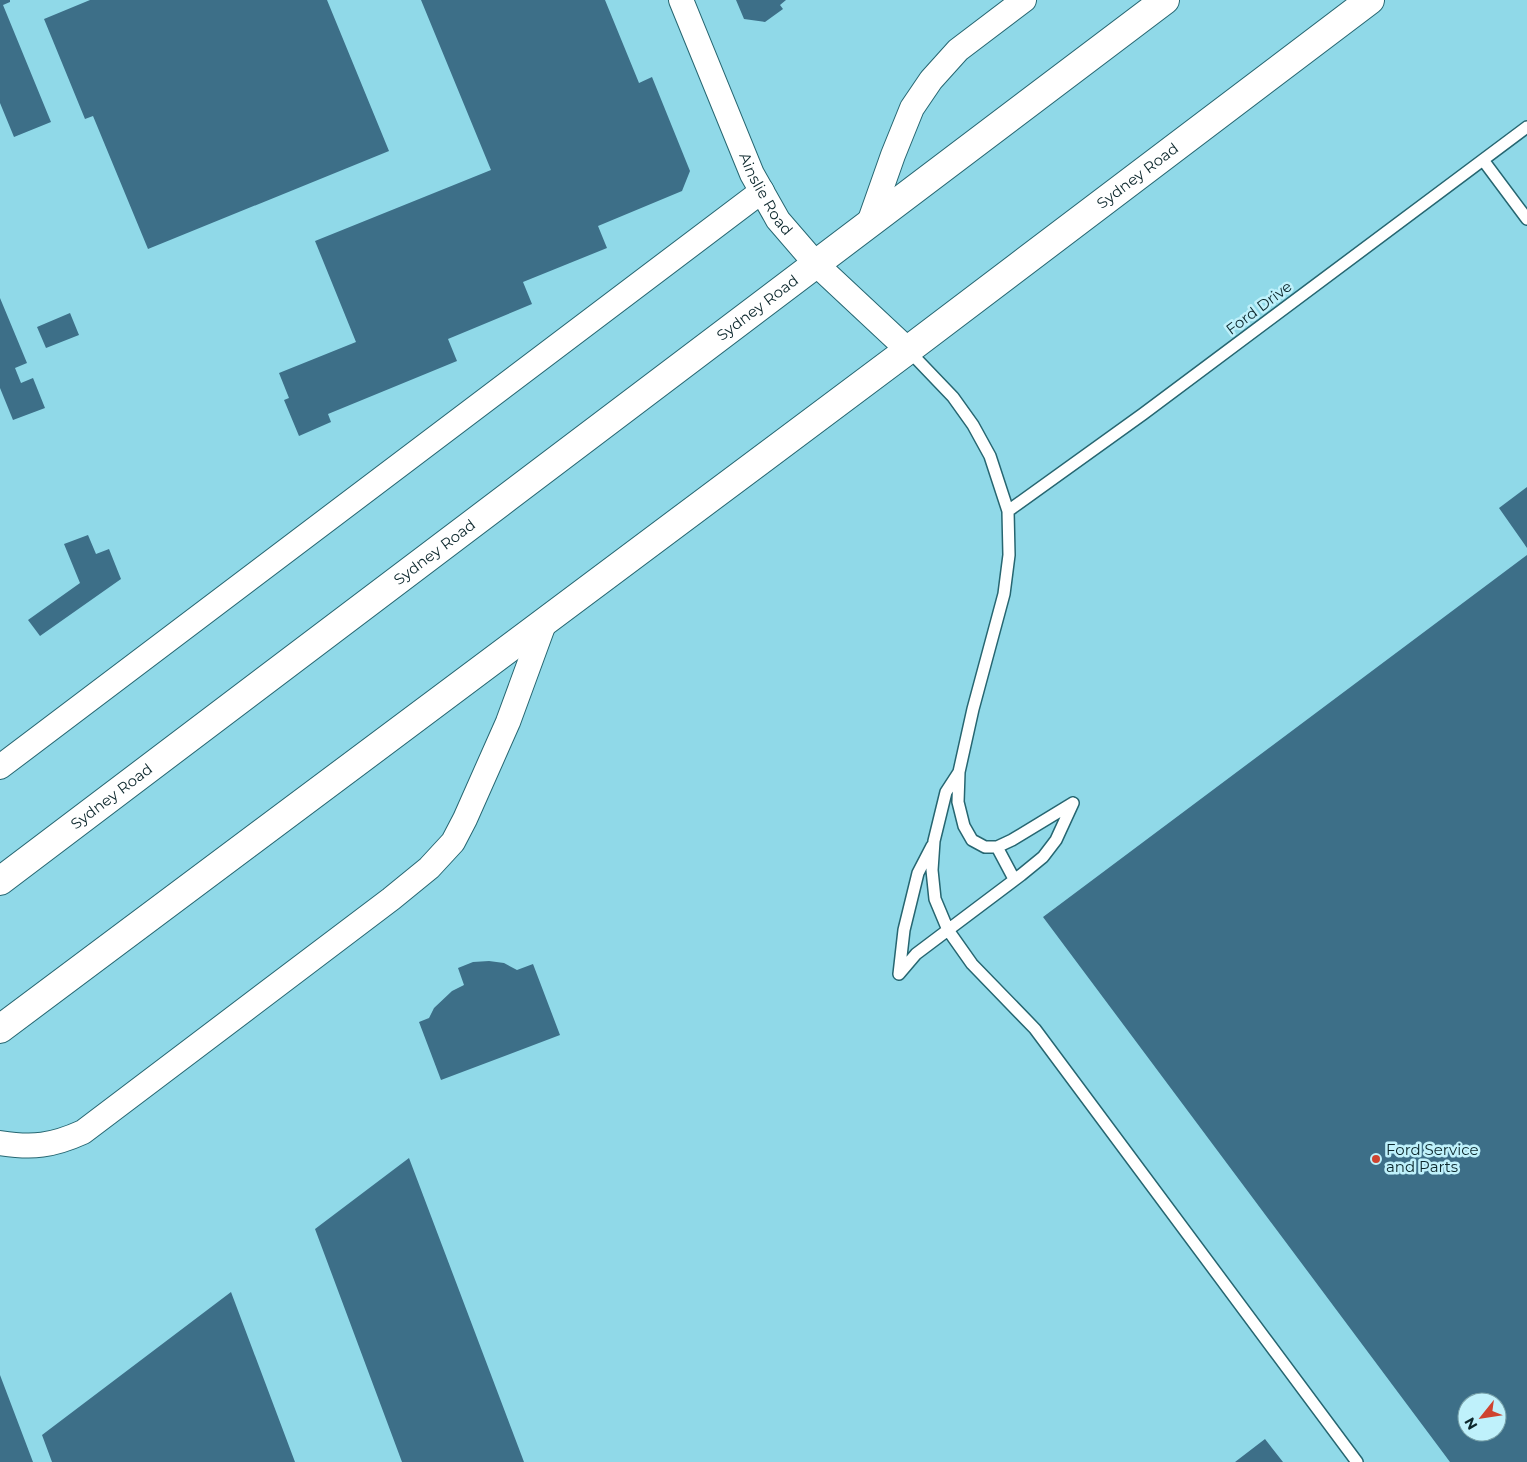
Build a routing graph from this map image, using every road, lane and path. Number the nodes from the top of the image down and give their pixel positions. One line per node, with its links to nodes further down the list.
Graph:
1 (681, 0): 7 (street, Ainslie Road)
2 (1024, 0): 9 (street)
3 (1165, 0): 9 (highway, Sydney Road)
4 (1370, 0): 11 (highway, Sydney Road)
5 (1527, 127): 6 (lane, Ford Drive)
6 (1483, 160): 8 (lane); 12 (lane, Ford Drive)
7 (762, 191): 10 (street, Ainslie Road); 14 (street)
8 (1527, 219)
9 (870, 223): 10 (highway, Sydney Road)
10 (816, 264): 11 (street, Ainslie Road); 19 (highway, Sydney Road)
11 (908, 350): 12 (lane); 13 (highway, Sydney Road)
12 (1008, 511): 15 (lane)
13 (545, 621): 21 (highway, Sydney Road); 22 (street)
14 (0, 768)
15 (959, 772): 16 (lane); 17 (lane)
16 (934, 840): 20 (lane); 20 (lane)
17 (997, 847): 18 (lane); 18 (lane)
18 (1014, 879): 20 (lane)
19 (0, 881)
20 (948, 930): 23 (lane)
21 (0, 1029)
22 (0, 1143)
23 (1357, 1462)

